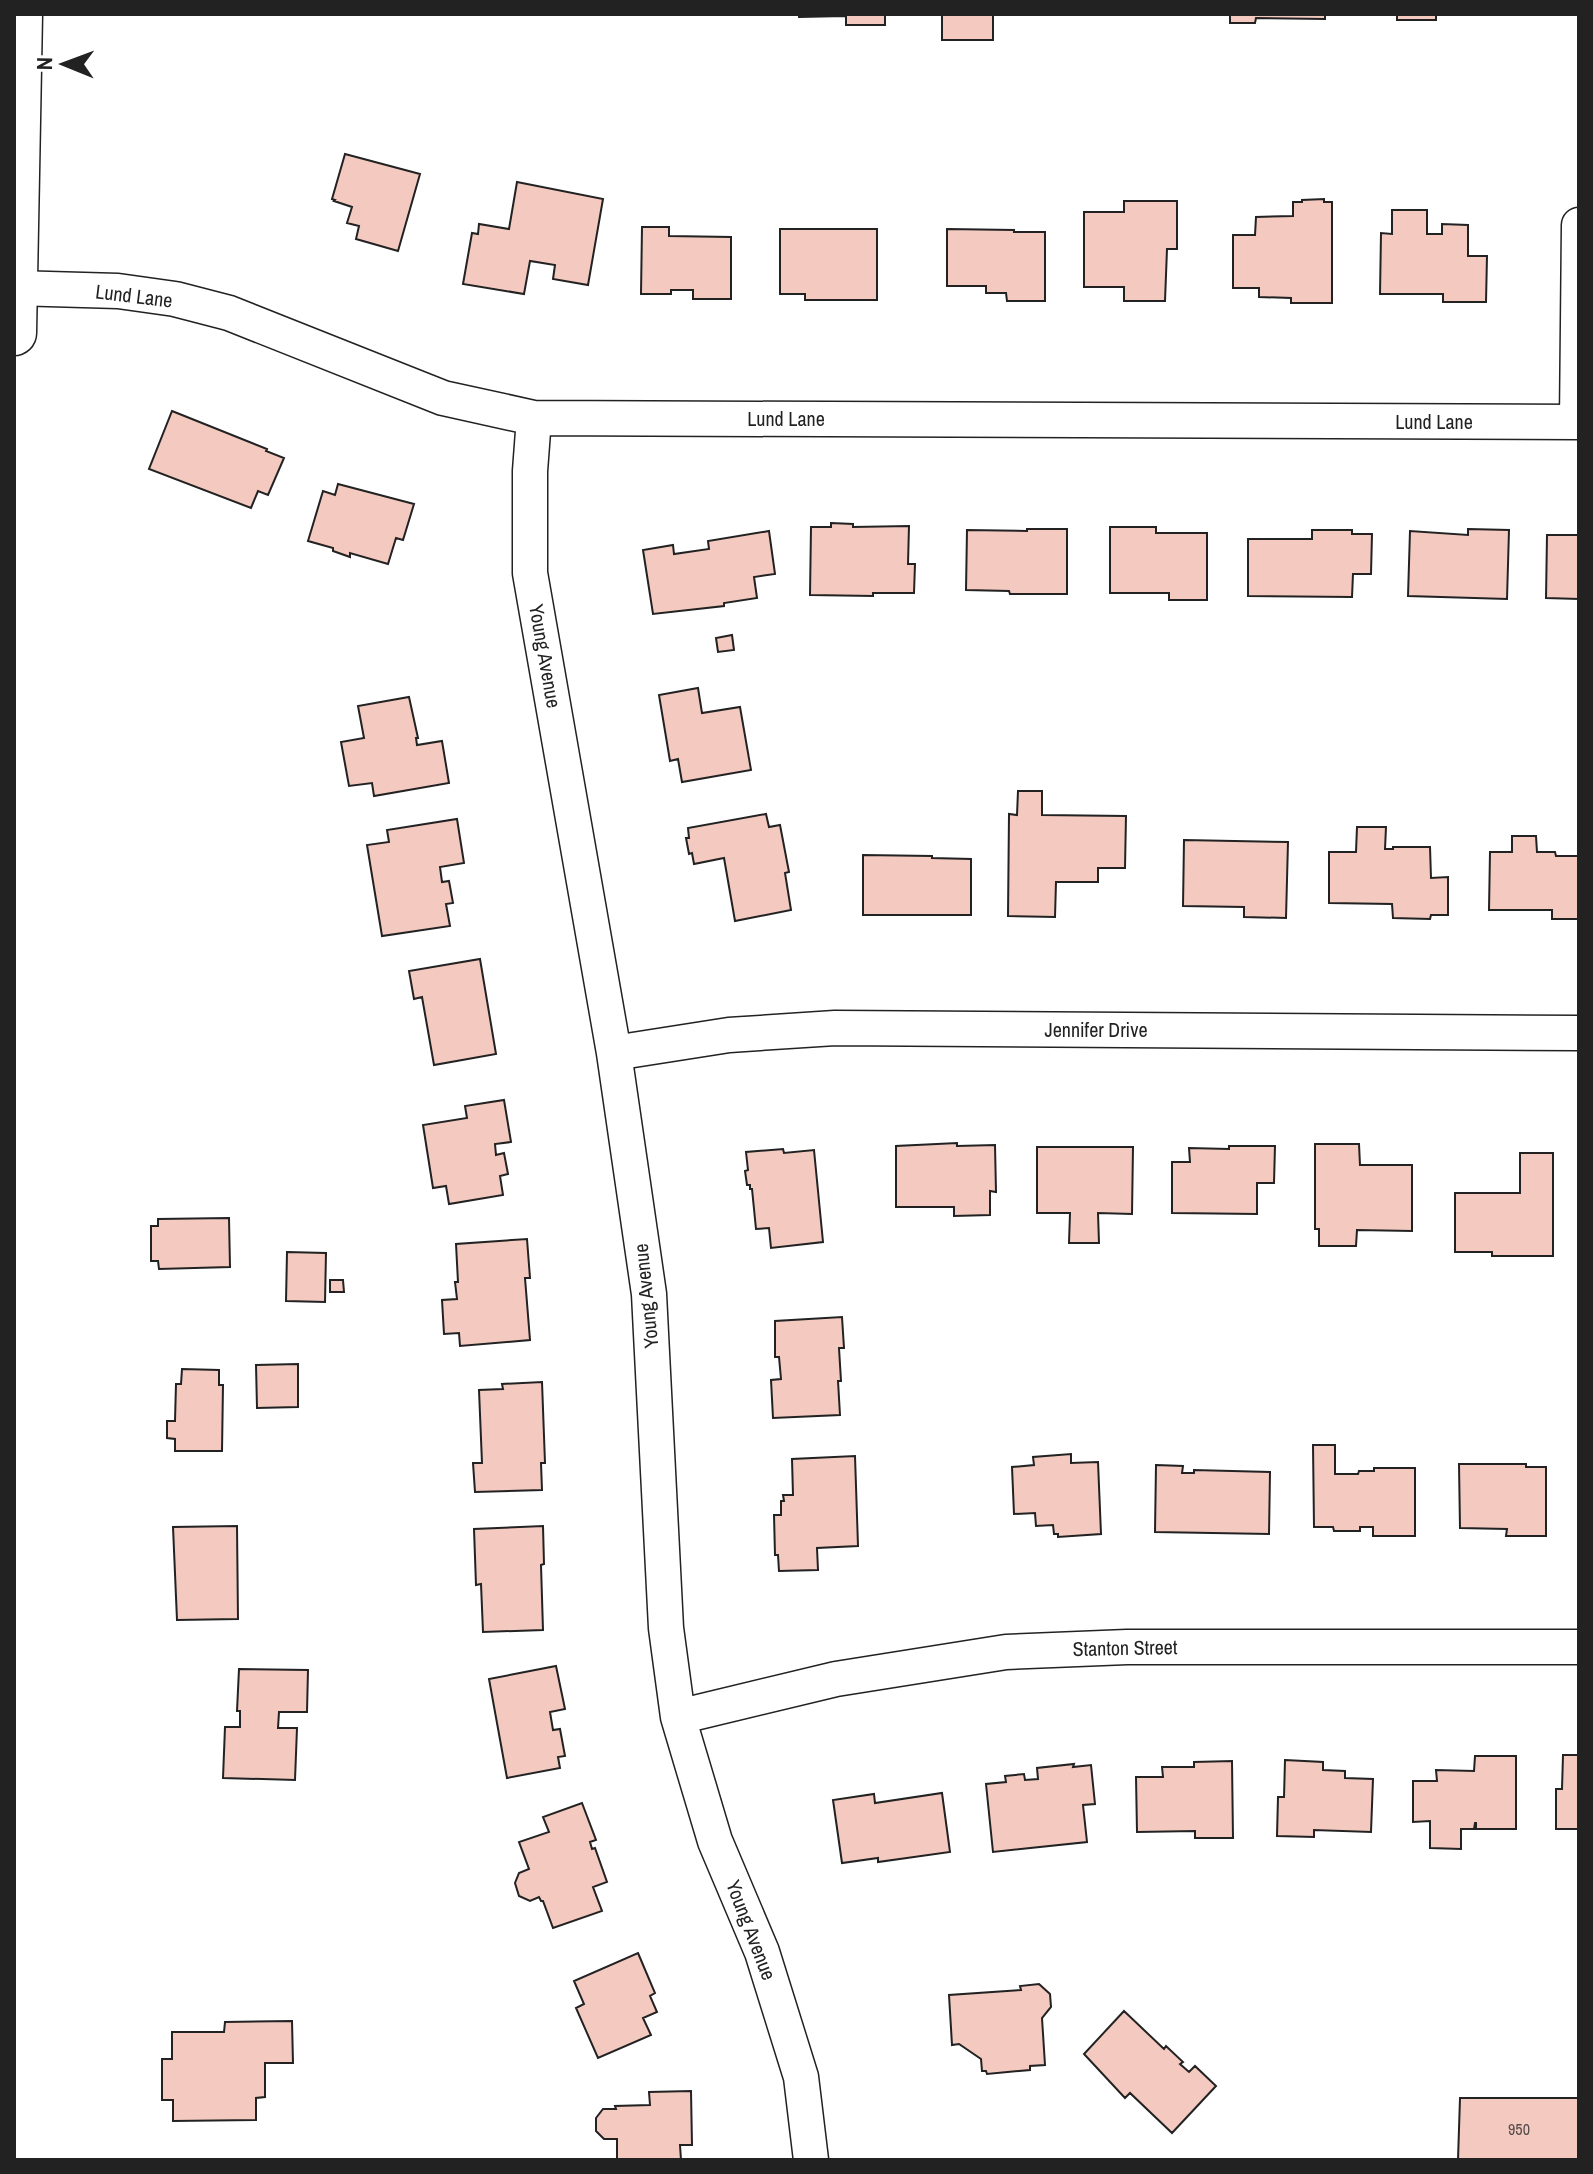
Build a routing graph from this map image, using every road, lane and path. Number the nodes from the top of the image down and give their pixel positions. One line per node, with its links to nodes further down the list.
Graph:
1 (20, 14): 3 (street)
2 (1579, 225): 6 (street)
3 (15, 288): 4 (street); 5 (street, Lund Lane)
4 (14, 333)
5 (534, 418): 6 (street, Lund Lane); 8 (street, Young Avenue)
6 (1578, 422)
7 (1579, 1033): 8 (street, Jennifer Drive)
8 (614, 1053): 10 (street, Young Avenue)
9 (1579, 1647): 10 (street, Stanton Street)
10 (678, 1717): 11 (street, Young Avenue)
11 (811, 2160)

